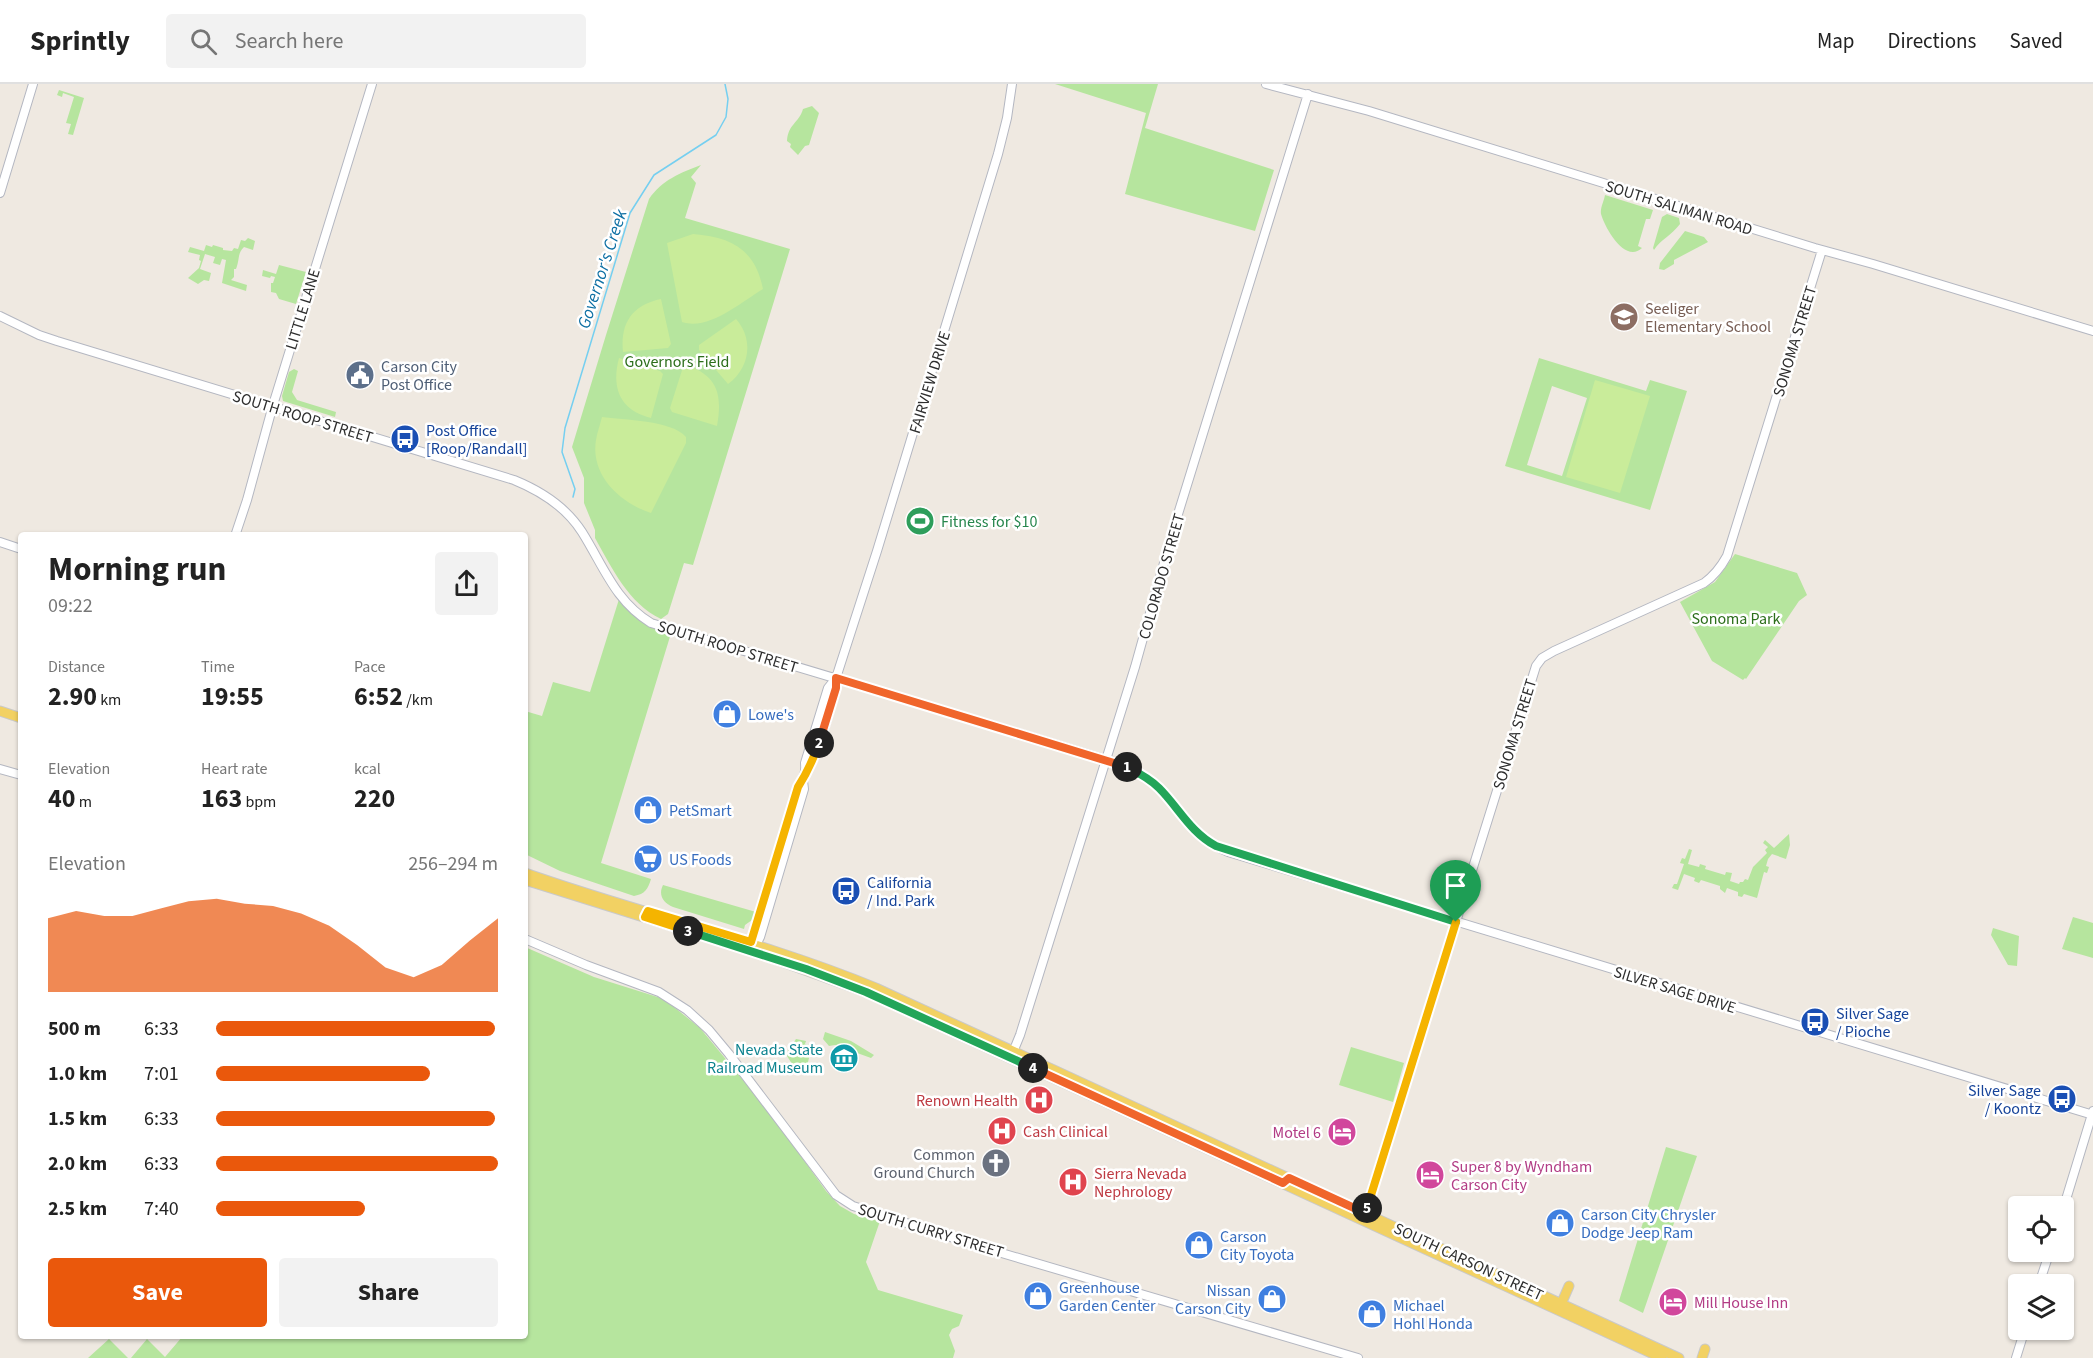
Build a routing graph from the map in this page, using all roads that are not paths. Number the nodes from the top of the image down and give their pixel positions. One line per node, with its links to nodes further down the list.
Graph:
1 (33, 84): 6 (street)
2 (372, 84): 10 (street, LITTLE LANE)
3 (1012, 84): 14 (street, FAIRVIEW DRIVE)
4 (1266, 84): 5 (street, SOUTH SALIMAN ROAD)
5 (1308, 94): 7 (street, SOUTH SALIMAN ROAD); 17 (street, COLORADO STREET)
6 (0, 193)
7 (1822, 250): 9 (street, SOUTH SALIMAN ROAD); 26 (street, SONOMA STREET)
8 (0, 316): 10 (street, SOUTH ROOP STREET)
9 (2093, 331)
10 (273, 405): 11 (street, LITTLE LANE); 14 (street, SOUTH ROOP STREET)
11 (236, 532)
12 (0, 542): 13 (street)
13 (18, 548)
14 (836, 678): 17 (street, SOUTH ROOP STREET); 28 (street, FAIRVIEW DRIVE)
15 (0, 711): 16 (main road)
16 (18, 717)
17 (1105, 760): 20 (street, SOUTH ROOP STREET); 29 (street, COLORADO STREET)
18 (0, 769): 19 (street)
19 (18, 775)
20 (1214, 846): 26 (street, SILVER SAGE DRIVE)
21 (528, 868): 24 (main road)
22 (528, 874): 24 (main road, SOUTH CARSON STREET)
23 (528, 881): 25 (main road, SOUTH CARSON STREET)
24 (571, 888): 25 (main road, SOUTH CARSON STREET)
25 (646, 914): 28 (main road, SOUTH CARSON STREET)
26 (1456, 922): 30 (street, SILVER SAGE DRIVE); 32 (street, SONOMA STREET)
27 (528, 940): 36 (street, SOUTH CURRY STREET)
28 (753, 946): 29 (main road, SOUTH CARSON STREET)
29 (1012, 1054): 32 (main road, SOUTH CARSON STREET)
30 (2093, 1114): 31 (street)
31 (2067, 1196)
32 (1364, 1216): 34 (main road, SOUTH CARSON STREET)
33 (1569, 1286): 34 (main road)
34 (1560, 1307): 37 (main road, SOUTH CARSON STREET); 38 (main road, SOUTH CARSON STREET)
35 (2022, 1340): 39 (street)
36 (1358, 1358)
37 (1662, 1358)
38 (1679, 1358)
39 (2016, 1358)

